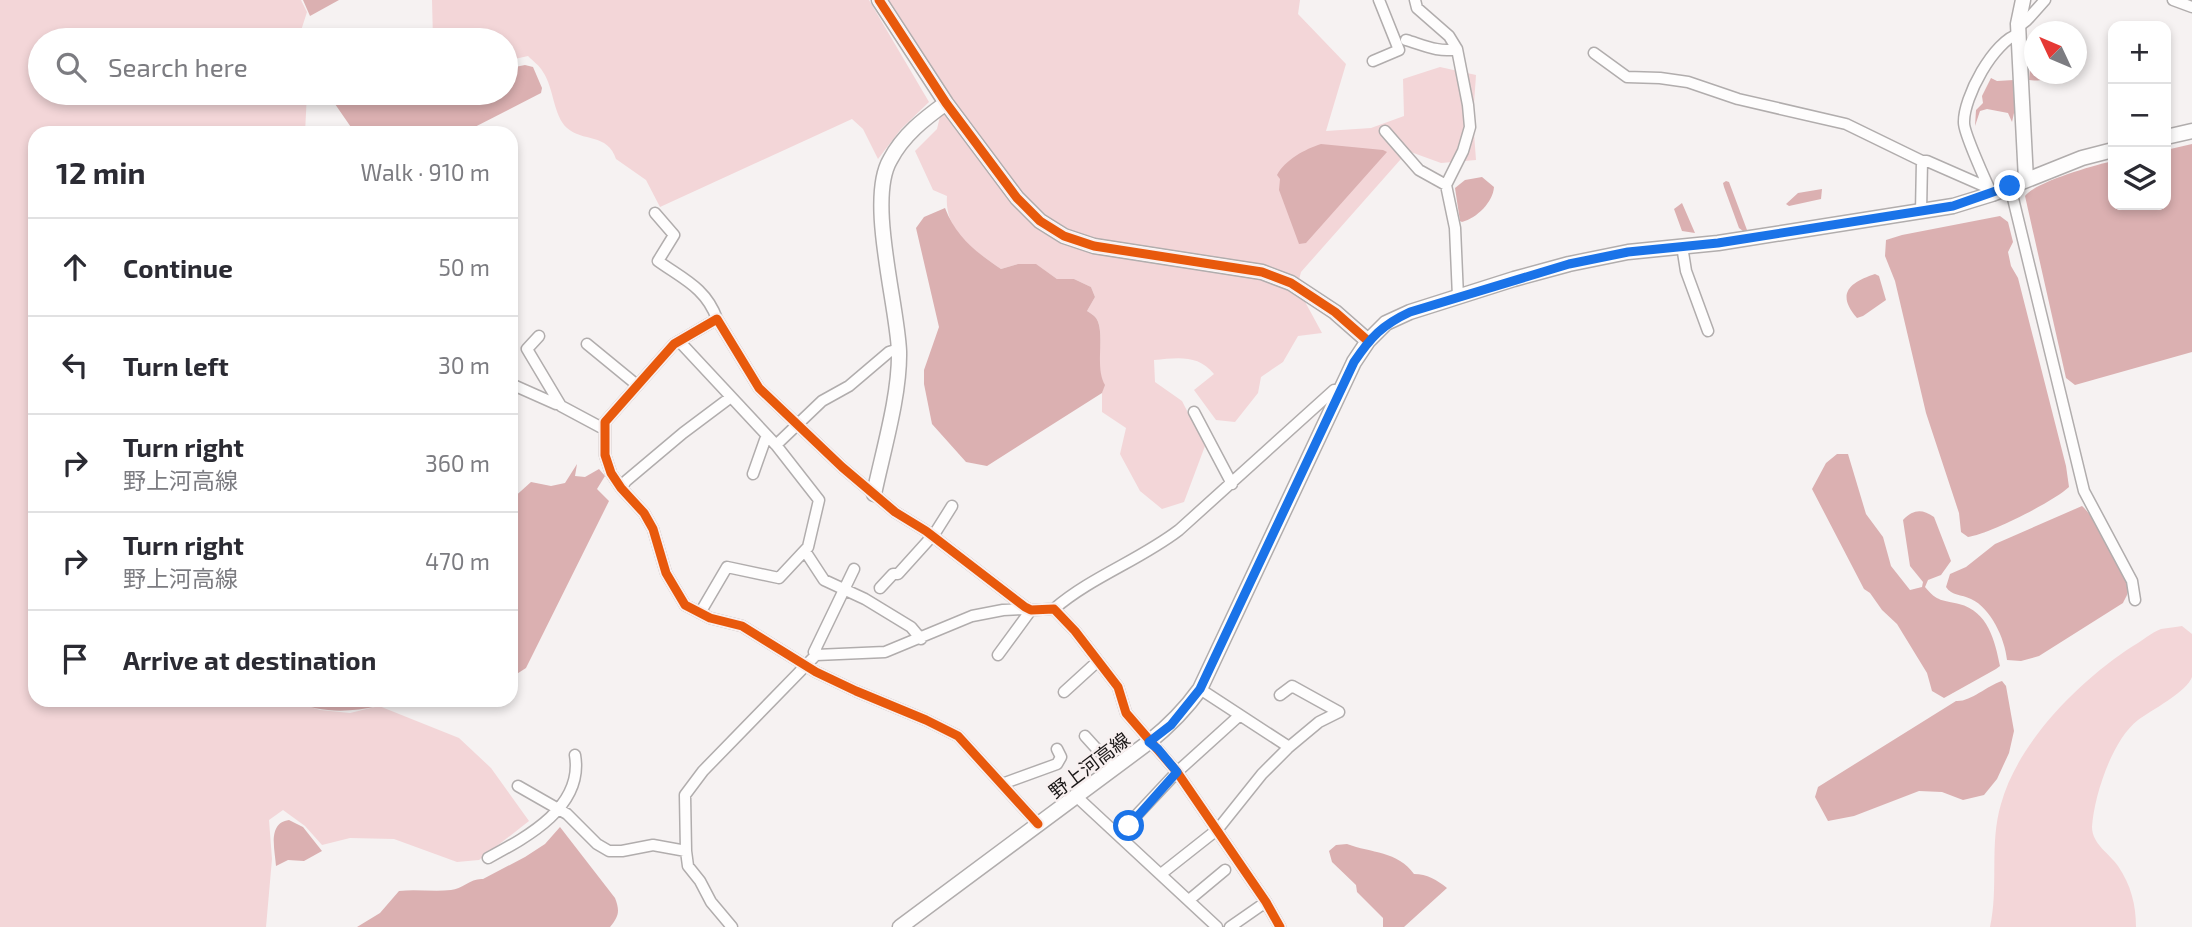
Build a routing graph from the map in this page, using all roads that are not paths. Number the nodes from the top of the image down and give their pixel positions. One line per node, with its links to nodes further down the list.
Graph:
1 (879, 0): 13 (main road)
2 (1379, 0): 12 (street)
3 (1415, 0): 10 (street)
4 (2023, 0): 8 (main road)
5 (2045, 0): 8 (street)
6 (2173, 0): 7 (street)
7 (2192, 7)
8 (2019, 30): 19 (main road); 22 (street)
9 (1406, 40): 10 (street)
10 (1457, 49): 20 (street)
11 (1594, 53): 18 (street)
12 (1373, 61)
13 (946, 103): 31 (main road); 33 (main road)
14 (1385, 131): 20 (street)
15 (2192, 131): 16 (main road)
16 (2171, 136)
17 (2108, 151): 19 (main road, 野上河高線)
18 (1922, 161): 22 (street); 23 (street)
19 (2026, 180): 21 (main road, 野上河高線)
20 (1447, 185): 26 (street)
21 (2010, 186): 22 (main road, 野上河高線); 53 (street)
22 (1989, 189): 23 (main road, 野上河高線)
23 (1921, 212): 25 (main road, 野上河高線)
24 (655, 213): 27 (street)
25 (1682, 246): 26 (main road, 野上河高線); 28 (street)
26 (1458, 297): 31 (main road, 野上河高線)
27 (717, 319): 30 (street); 40 (street)
28 (1708, 331)
29 (539, 336): 38 (street)
30 (679, 341): 34 (street); 37 (street)
31 (1368, 341): 36 (main road, 野上河高線)
32 (587, 344): 34 (street)
33 (899, 349): 40 (street); 46 (main road)
34 (637, 385): 41 (street)
35 (518, 387): 38 (street)
36 (1341, 391): 44 (street); 62 (main road, 野上河高線)
37 (731, 397): 42 (street); 45 (street)
38 (559, 403): 41 (street)
39 (1194, 412): 44 (street)
40 (797, 425): 42 (street); 46 (street)
41 (604, 429): 45 (street)
42 (772, 441): 43 (street); 49 (street)
43 (753, 474)
44 (1232, 484): 55 (street)
45 (621, 488): 56 (street)
46 (874, 494): 48 (street)
47 (952, 506): 48 (street)
48 (932, 536): 51 (street); 54 (street)
49 (805, 551): 52 (street); 56 (street)
50 (854, 569): 52 (street)
51 (880, 588)
52 (842, 590): 57 (street); 58 (street)
53 (2135, 600)
54 (1028, 608): 55 (street); 57 (street); 59 (street)
55 (1054, 609): 60 (street)
56 (700, 613): 61 (street)
57 (921, 639): 58 (street)
58 (816, 654): 61 (street)
59 (998, 655)
60 (1098, 661): 63 (street); 67 (street)
61 (805, 664): 73 (street); 80 (street)
62 (1200, 689): 65 (street); 67 (main road, 野上河高線)
63 (1064, 692)
64 (1280, 695): 68 (street)
65 (1240, 715): 68 (street); 72 (street)
66 (1085, 736): 71 (street)
67 (1149, 742): 71 (main road, 野上河高線); 72 (street)
68 (1289, 747): 78 (street)
69 (1057, 749): 73 (street)
70 (575, 755): 76 (street)
71 (1114, 768): 75 (main road, 野上河高線)
72 (1177, 772): 78 (street); 79 (street)
73 (1002, 784): 77 (street)
74 (518, 786): 76 (street)
75 (1077, 797): 77 (main road, 野上河高線); 79 (street)
76 (560, 810): 80 (street); 81 (street)
77 (1038, 824): 87 (main road, 野上河高線)
78 (1217, 829): 83 (street); 85 (street)
79 (1118, 835): 83 (street)
80 (686, 851): 86 (street)
81 (488, 858)
82 (1225, 870): 84 (street)
83 (1161, 874): 84 (street)
84 (1189, 900): 88 (street)
85 (1266, 902): 89 (street); 90 (street)
86 (732, 927)
87 (900, 927)
88 (1217, 927)
89 (1230, 927)
90 (1280, 927)

